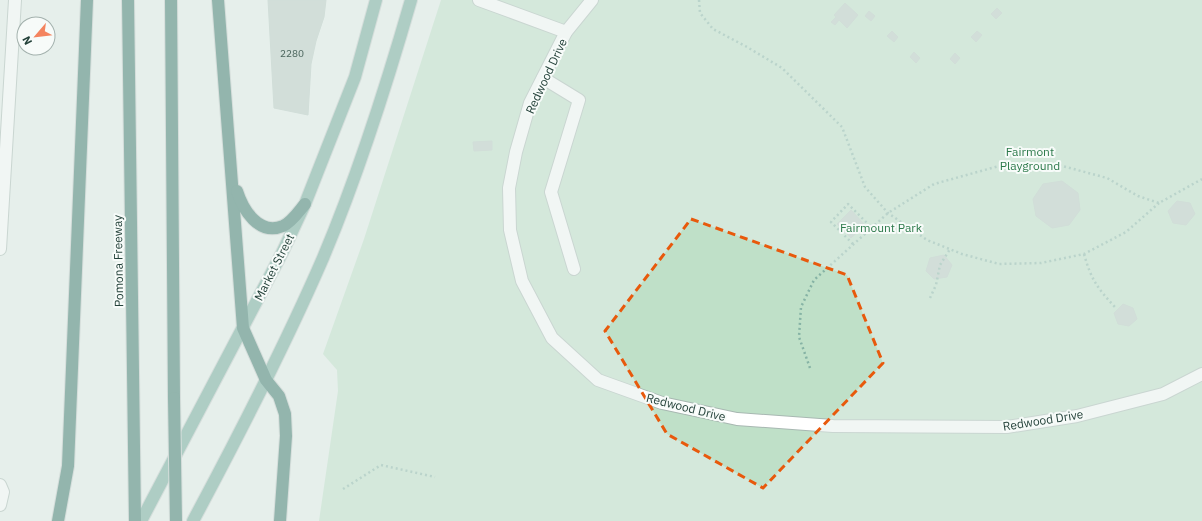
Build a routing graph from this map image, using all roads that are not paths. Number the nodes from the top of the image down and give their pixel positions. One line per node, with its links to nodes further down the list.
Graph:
1 (15, 0): 14 (street)
2 (87, 0): 21 (highway)
3 (128, 0): 22 (highway, Pomona Freeway)
4 (171, 0): 24 (highway, bridge)
5 (218, 0): 12 (highway)
6 (376, 0): 13 (main road, Market Street)
7 (411, 0): 18 (main road)
8 (592, 0): 10 (street)
9 (483, 1): 10 (street, Redwood Drive)
10 (566, 32): 11 (street, Redwood Drive)
11 (543, 78): 15 (street); 17 (street, Redwood Drive)
12 (232, 178): 13 (highway); 16 (highway)
13 (305, 204): 16 (main road, Market Street)
14 (0, 249)
15 (574, 269)
16 (242, 328): 18 (highway); 23 (main road, Market Street)
17 (1202, 374)
18 (266, 380): 25 (main road); 26 (highway)
19 (0, 485): 20 (street)
20 (0, 505)
21 (58, 521)
22 (135, 521)
23 (141, 521)
24 (176, 521)
25 (193, 521)
26 (280, 521)

